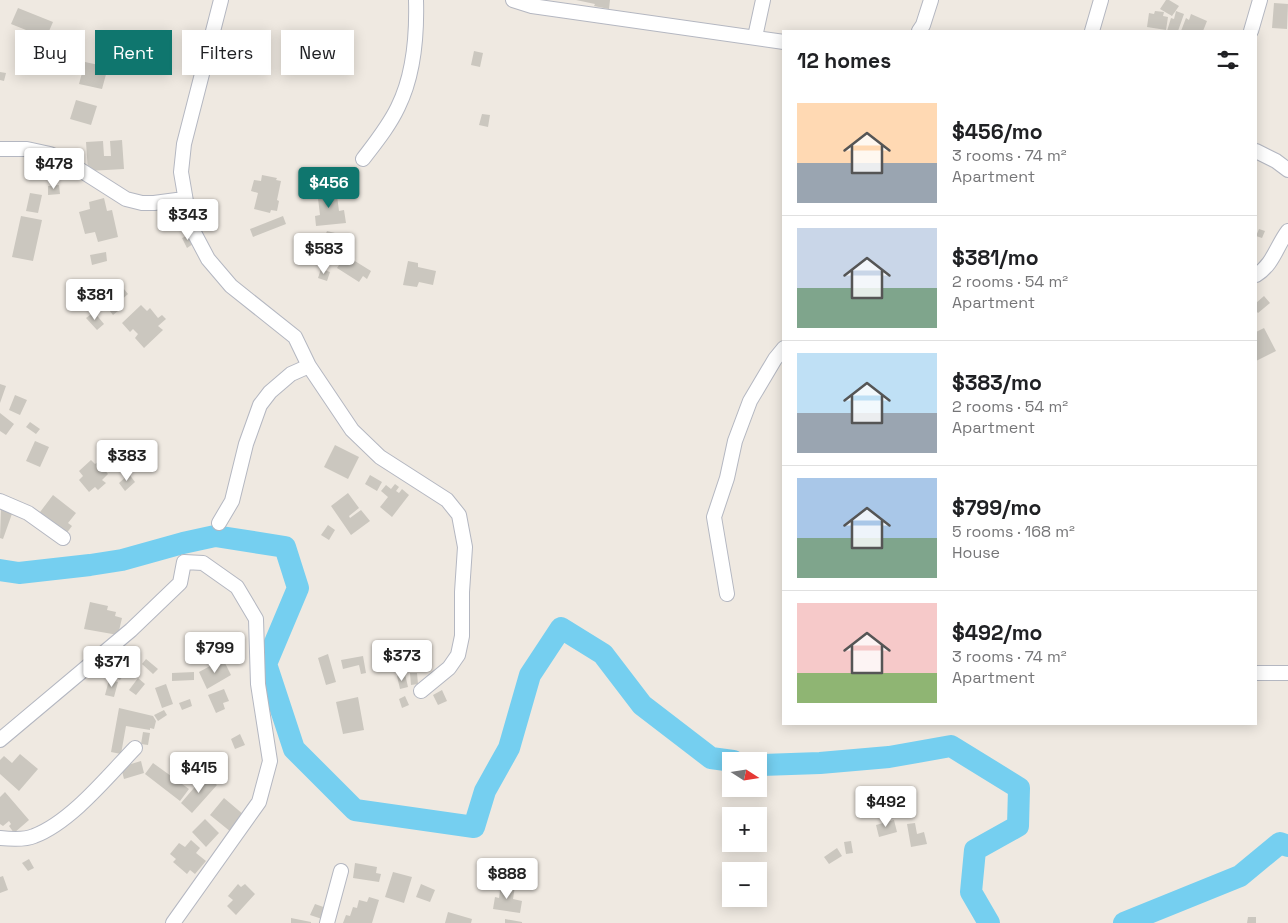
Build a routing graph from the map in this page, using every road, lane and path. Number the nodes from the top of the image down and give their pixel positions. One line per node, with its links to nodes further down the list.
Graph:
1 (221, 0): 17 (street)
2 (416, 0): 15 (street)
3 (513, 0): 11 (street)
4 (763, 0): 11 (street)
5 (930, 0): 8 (street)
6 (1101, 0): 9 (street)
7 (1260, 0): 10 (street)
8 (920, 30)
9 (1092, 30)
10 (1251, 30)
11 (754, 37): 12 (street)
12 (782, 42)
13 (0, 149): 17 (street)
14 (1257, 152): 16 (street)
15 (363, 159)
16 (1288, 170)
17 (184, 199): 21 (street)
18 (1288, 231): 19 (street)
19 (1257, 274)
20 (782, 350): 25 (street)
21 (310, 366): 23 (street); 28 (street)
22 (0, 501): 24 (street)
23 (219, 523)
24 (63, 538)
25 (727, 594)
26 (1257, 673): 27 (street)
27 (1288, 673)
28 (421, 690)
29 (0, 740): 33 (street)
30 (136, 748): 31 (street)
31 (0, 838)
32 (341, 870): 34 (street)
33 (173, 923)
34 (327, 923)

